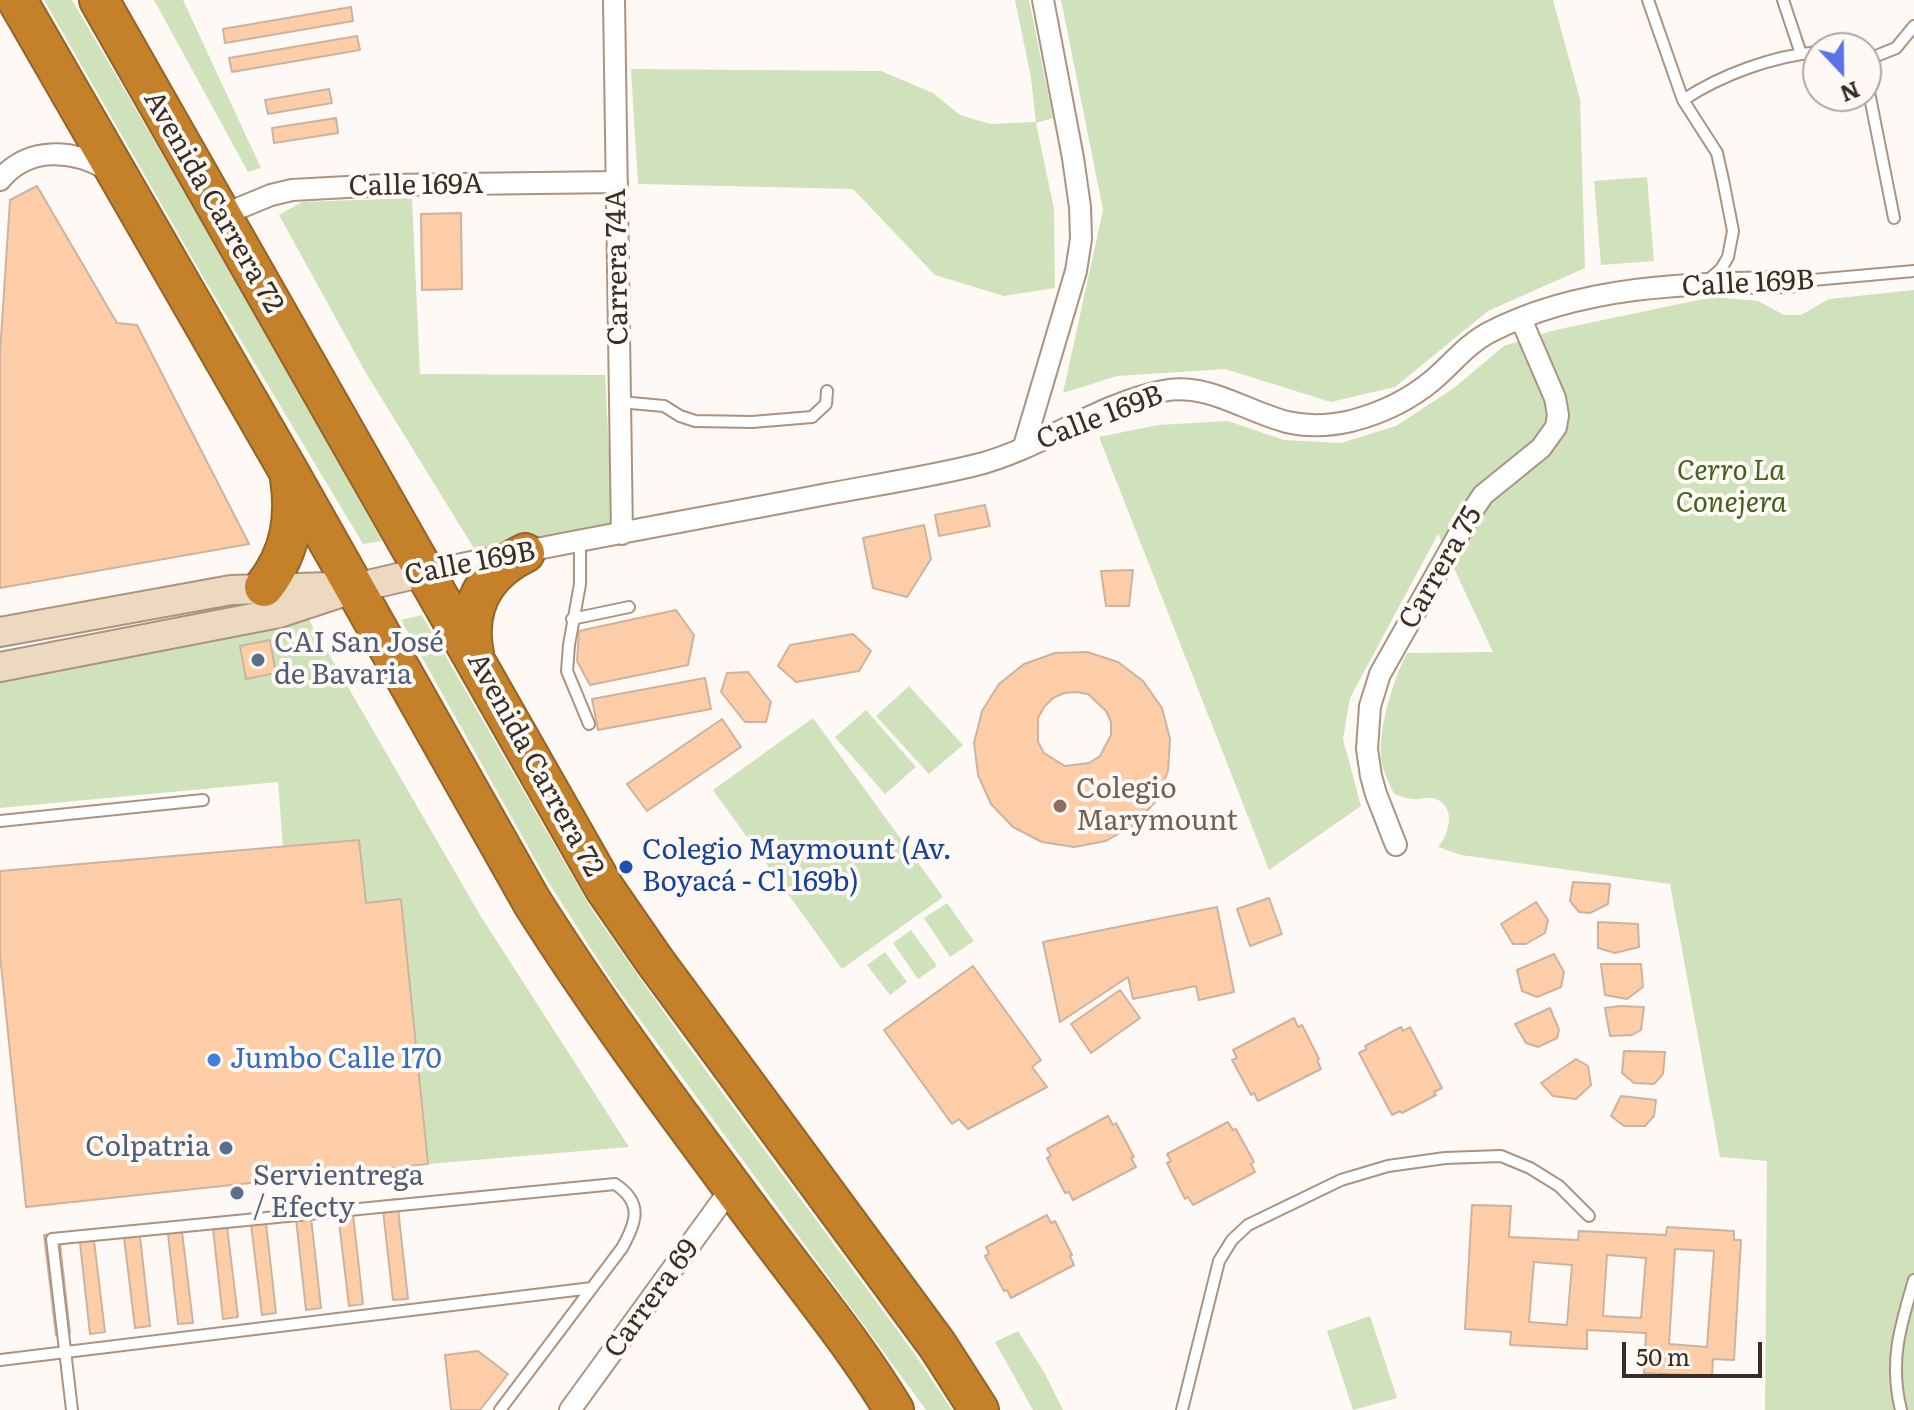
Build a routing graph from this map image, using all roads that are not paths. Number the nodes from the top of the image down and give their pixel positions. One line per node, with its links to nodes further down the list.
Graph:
1 (17, 0): 12 (highway)
2 (99, 0): 15 (highway, Avenida Carrera 72)
3 (614, 0): 14 (street, Carrera 74A)
4 (1043, 0): 23 (street)
5 (1648, 0): 10 (lane)
6 (1783, 0): 8 (lane)
7 (1914, 26): 9 (lane)
8 (1801, 54): 10 (lane)
9 (1882, 54)
10 (1683, 100): 19 (lane)
11 (1873, 112): 16 (lane)
12 (120, 177): 13 (street); 24 (highway)
13 (0, 180)
14 (617, 182): 15 (street, Calle 169A); 22 (street, Carrera 74A)
15 (220, 216): 28 (highway, Avenida Carrera 72)
16 (1894, 218)
17 (1914, 271): 18 (lane, Calle 169B)
18 (1790, 282): 19 (street, Calle 169B)
19 (1704, 283): 20 (street, Calle 169B)
20 (1521, 319): 23 (street, Calle 169B); 39 (street, Carrera 75)
21 (827, 391): 22 (lane)
22 (620, 402): 25 (street, Carrera 74A)
23 (1024, 446): 25 (street, Calle 169B)
24 (289, 472): 29 (highway); 30 (highway)
25 (622, 534): 26 (street, Calle 169B)
26 (580, 542): 27 (street, Calle 169B); 32 (lane)
27 (525, 553): 28 (street, Calle 169B); 34 (highway)
28 (424, 572): 30 (main road, Calle 169B); 34 (highway, Avenida Carrera 72)
29 (264, 587): 30 (main road, Calle 169B); 33 (main road, Calle 169B)
30 (355, 588): 35 (main road, Calle 169B); 40 (highway)
31 (629, 607): 32 (lane)
32 (572, 619): 36 (lane)
33 (0, 632)
34 (474, 656): 50 (highway, Avenida Carrera 72)
35 (0, 667)
36 (589, 724)
37 (203, 800): 38 (lane)
38 (0, 821)
39 (1396, 845)
40 (732, 1187): 48 (street, Carrera 69); 49 (highway)
41 (1589, 1216): 51 (lane)
42 (1914, 1280): 52 (lane)
43 (592, 1288): 44 (lane); 44 (lane); 47 (lane)
44 (66, 1352): 45 (lane); 46 (lane)
45 (0, 1360)
46 (72, 1410)
47 (500, 1410)
48 (570, 1410)
49 (894, 1410)
50 (979, 1410)
51 (1182, 1410)
52 (1901, 1410)

